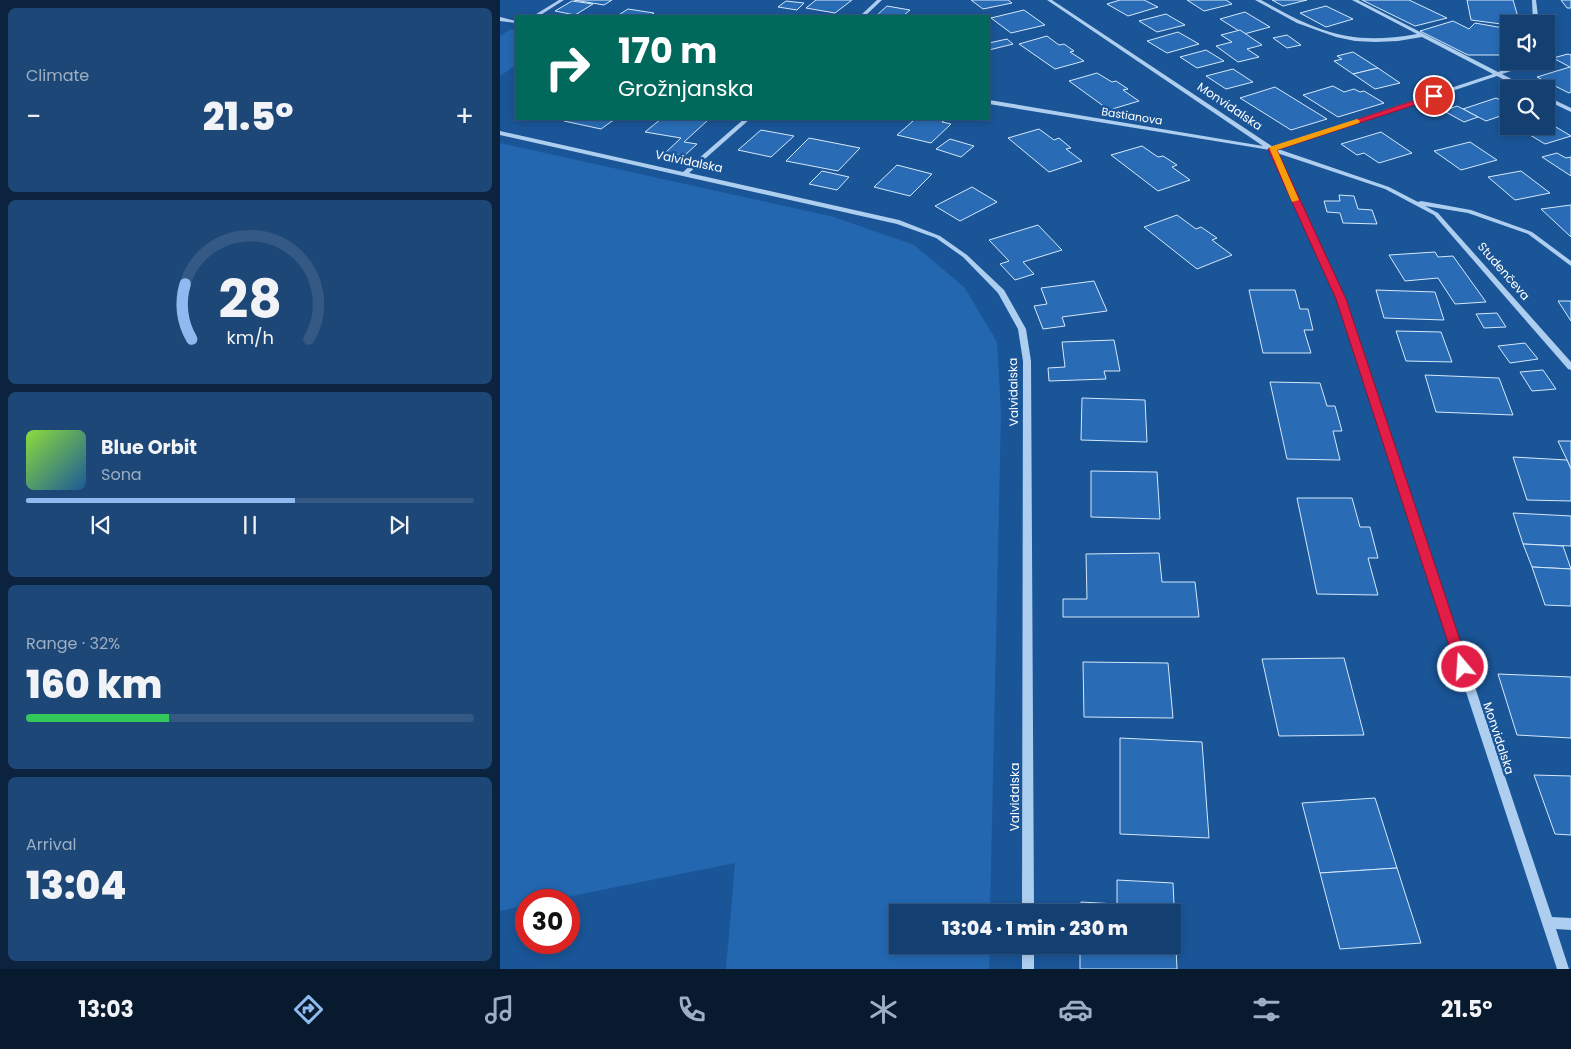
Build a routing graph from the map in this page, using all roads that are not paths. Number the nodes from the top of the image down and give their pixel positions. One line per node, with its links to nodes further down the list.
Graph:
1 (562, 0): 7 (street)
2 (880, 0): 8 (street)
3 (1049, 0): 21 (street, Monvidalska)
4 (1257, 0): 12 (street)
5 (1354, 0): 12 (street)
6 (1534, 0): 9 (street)
7 (538, 15)
8 (863, 15)
9 (1535, 15)
10 (500, 19): 11 (street)
11 (515, 22)
12 (1423, 35): 14 (street)
13 (1509, 70): 14 (street)
14 (1497, 74): 15 (street); 21 (street)
15 (1509, 80)
16 (990, 102): 21 (street, Bastianova)
17 (1555, 102): 18 (street)
18 (1571, 110)
19 (746, 120): 22 (street)
20 (500, 133): 22 (street, Valvidalska)
21 (1272, 149): 23 (street, Studenčeva); 27 (street, Monvidalska)
22 (685, 174): 26 (street, Valvidalska)
23 (1411, 201): 24 (street, Studenčeva); 25 (street, Studenčeva)
24 (1571, 264)
25 (1571, 367)
26 (1028, 904)
27 (1548, 923): 28 (street); 31 (street, Monvidalska)
28 (1571, 924)
29 (1028, 954): 30 (street)
30 (1028, 969)
31 (1563, 969)

